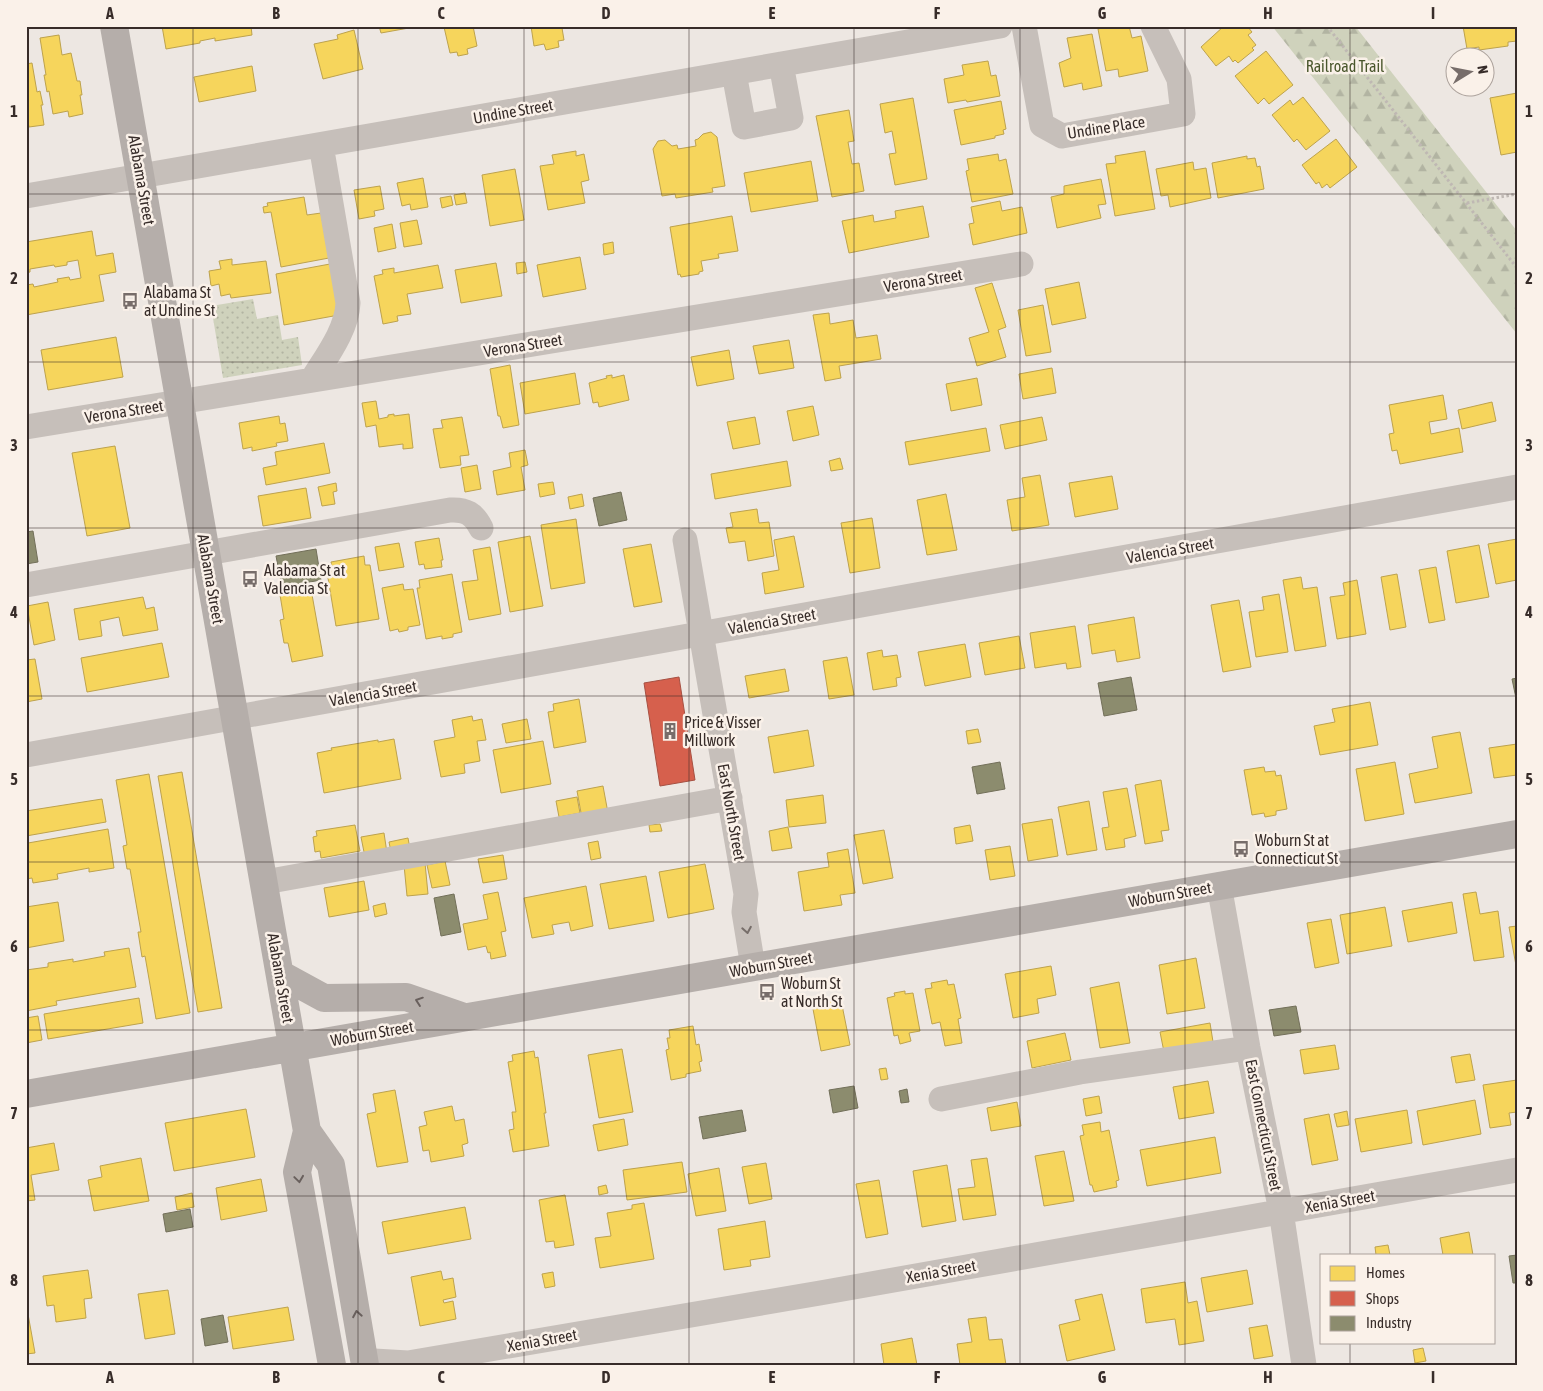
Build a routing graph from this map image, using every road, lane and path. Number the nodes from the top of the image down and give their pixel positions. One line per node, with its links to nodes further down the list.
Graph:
1 (114, 26): 9 (main road, Alabama Street)
2 (1000, 26): 6 (street, Undine Street)
3 (1024, 26): 4 (street, Undine Place)
4 (1153, 26)
5 (1327, 26): 12 (path)
6 (781, 64): 7 (street, Undine Street); 7 (street)
7 (734, 73): 8 (street, Undine Street)
8 (321, 145): 9 (street, Undine Street); 15 (street)
9 (141, 176): 11 (street, Undine Street); 16 (main road, Alabama Street)
10 (1517, 194): 12 (path)
11 (26, 196)
12 (1467, 203): 14 (path)
13 (1021, 264): 15 (street, Verona Street)
14 (1517, 268)
15 (312, 380): 16 (street, Verona Street)
16 (181, 402): 17 (street, Verona Street); 21 (main road, Alabama Street)
17 (26, 428)
18 (1517, 487): 23 (street, Valencia Street)
19 (481, 528): 21 (street)
20 (685, 540): 23 (street, East North Street)
21 (207, 552): 22 (street); 24 (main road, Alabama Street)
22 (26, 585)
23 (702, 634): 24 (street, Valencia Street); 26 (street, East North Street)
24 (236, 718): 25 (street, Valencia Street); 28 (main road, Alabama Street)
25 (26, 755)
26 (730, 798): 28 (street); 30 (street, East North Street, one-way to 30)
27 (1517, 834): 29 (main road, Woburn Street)
28 (264, 882): 31 (main road, Alabama Street)
29 (1219, 885): 30 (main road, Woburn Street); 34 (street, East Connecticut Street)
30 (753, 967): 32 (main road, Woburn Street)
31 (280, 974): 32 (main road, one-way to 31); 33 (main road, Alabama Street)
32 (465, 1017): 33 (main road, Woburn Street)
33 (293, 1047): 35 (main road, Woburn Street); 37 (main road, Alabama Street)
34 (1248, 1048): 36 (street); 39 (street, East Connecticut Street)
35 (26, 1094)
36 (941, 1099)
37 (307, 1131): 40 (main road, Alabama Street, one-way to 37); 41 (main road, Alabama Street, one-way to 41)
38 (1517, 1170): 39 (street, Xenia Street)
39 (1281, 1211): 40 (street, Xenia Street); 42 (street, East Connecticut Street)
40 (365, 1364)
41 (332, 1365)
42 (1304, 1365)

